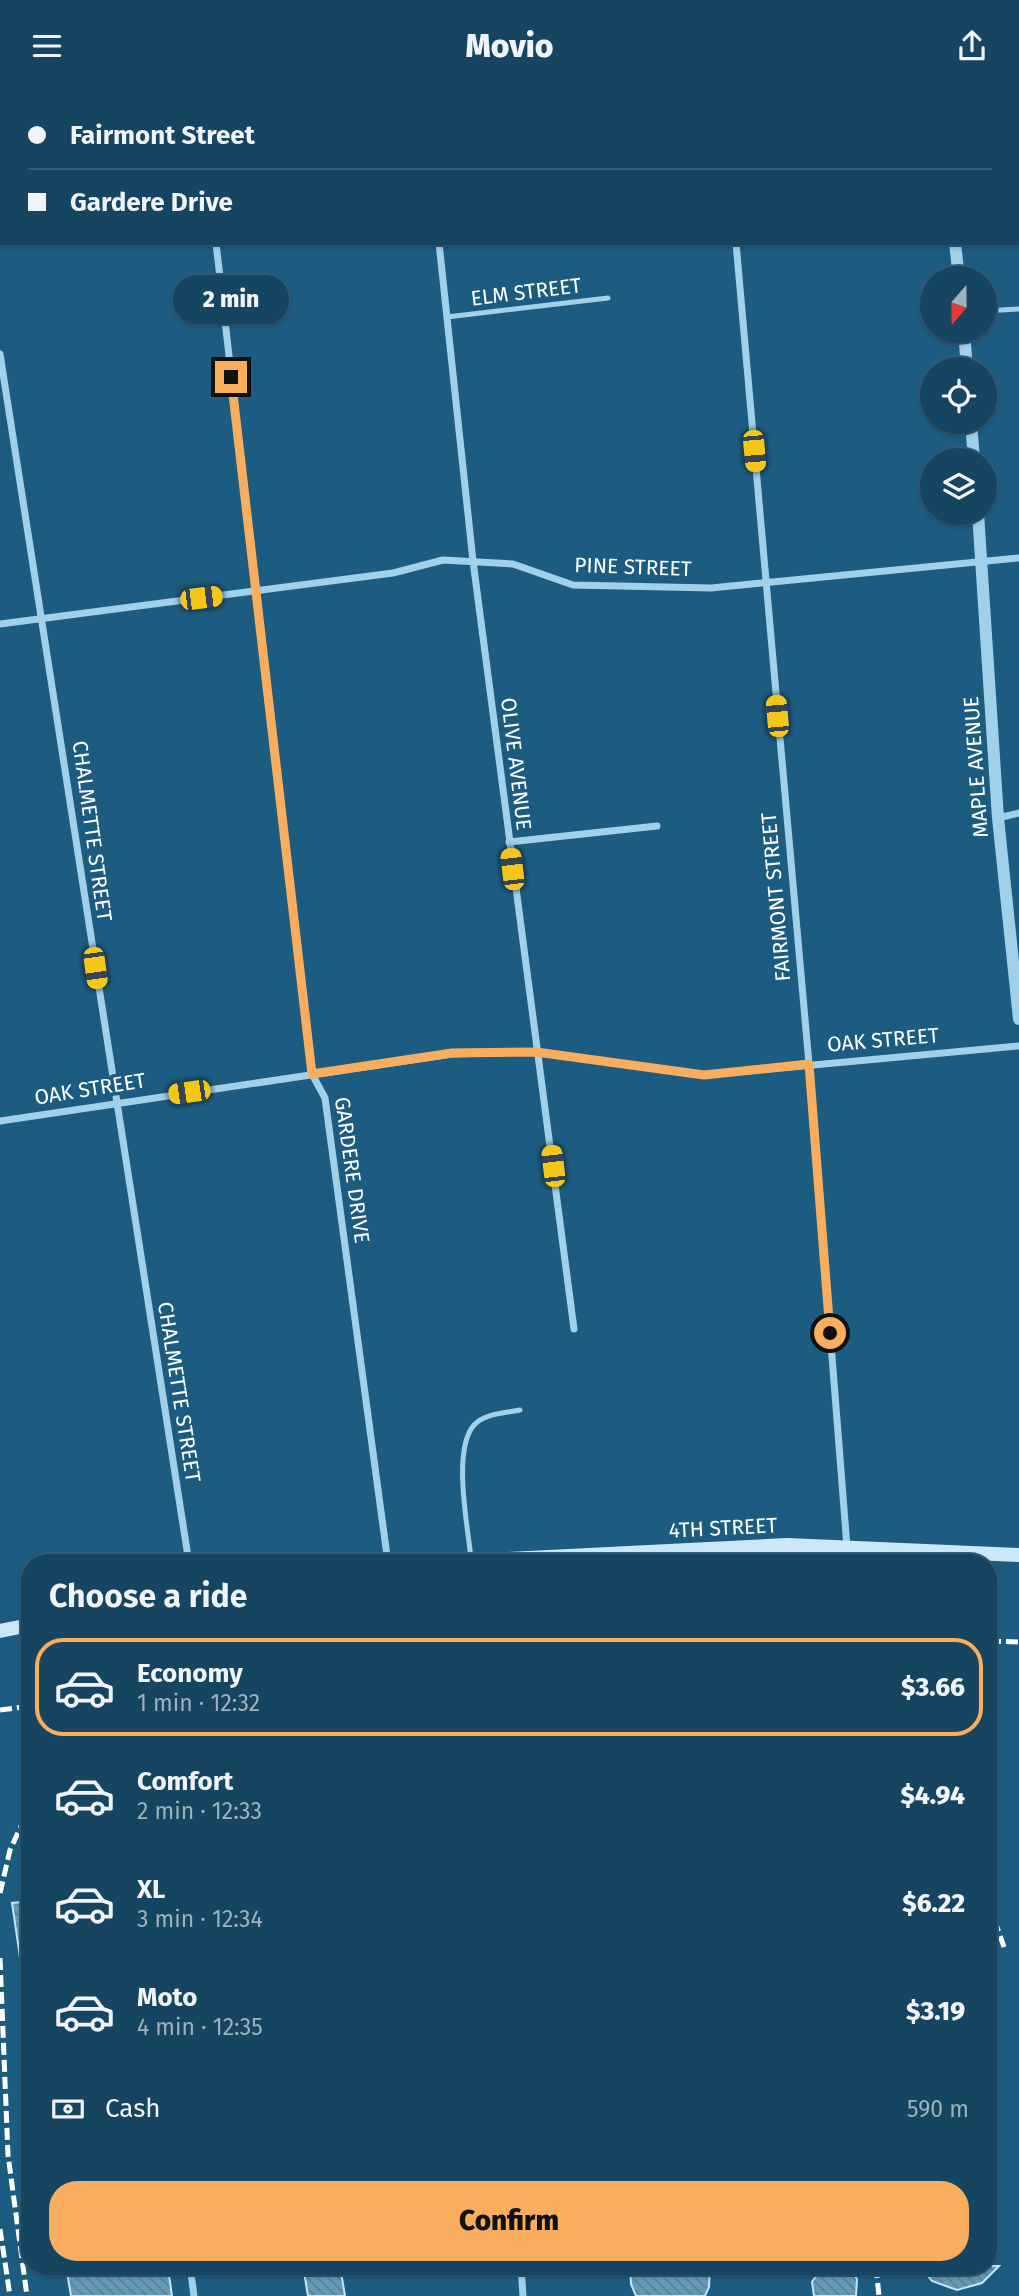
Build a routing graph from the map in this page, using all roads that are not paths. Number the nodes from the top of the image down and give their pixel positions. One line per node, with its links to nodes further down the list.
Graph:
1 (216, 245): 16 (street, GARDERE DRIVE)
2 (439, 245): 9 (street, OLIVE AVENUE)
3 (736, 245): 15 (street, FAIRMONT STREET)
4 (955, 245): 5 (street)
5 (958, 266)
6 (608, 297): 9 (lane, ELM STREET)
7 (1019, 309): 8 (lane)
8 (998, 310)
9 (447, 317): 13 (street, OLIVE AVENUE)
10 (0, 354): 17 (street, CHALMETTE STREET)
11 (979, 525): 14 (street, MAPLE AVENUE)
12 (1019, 558): 14 (street, PINE STREET)
13 (473, 561): 15 (street, PINE STREET); 16 (street, PINE STREET); 22 (street, OLIVE AVENUE)
14 (982, 562): 15 (street, PINE STREET); 20 (street, MAPLE AVENUE)
15 (765, 582): 26 (street, FAIRMONT STREET)
16 (254, 591): 17 (street, PINE STREET); 27 (street, GARDERE DRIVE)
17 (43, 618): 18 (street, PINE STREET); 28 (street, CHALMETTE STREET)
18 (0, 624)
19 (1019, 813): 20 (street)
20 (998, 818): 23 (street, MAPLE AVENUE)
21 (657, 826): 22 (street)
22 (509, 842): 25 (street, OLIVE AVENUE)
23 (1019, 1019)
24 (1019, 1046): 26 (street, OAK STREET)
25 (536, 1052): 26 (street, OAK STREET); 27 (street, OAK STREET); 30 (street, OLIVE AVENUE)
26 (809, 1064): 32 (street, FAIRMONT STREET)
27 (312, 1074): 28 (street, OAK STREET); 34 (street, GARDERE DRIVE)
28 (115, 1103): 29 (street, OAK STREET); 33 (street, CHALMETTE STREET)
29 (0, 1121)
30 (574, 1329)
31 (520, 1410): 35 (lane)
32 (847, 1547): 36 (main road, 4TH STREET); 37 (main road, 4TH STREET)
33 (188, 1554)
34 (387, 1554)
35 (470, 1554)
36 (610, 1554)
37 (1019, 1555)
38 (21, 1627): 39 (main road)
39 (0, 1631)
40 (191, 2275): 42 (street)
41 (522, 2275): 43 (street)
42 (194, 2296)
43 (523, 2296)

